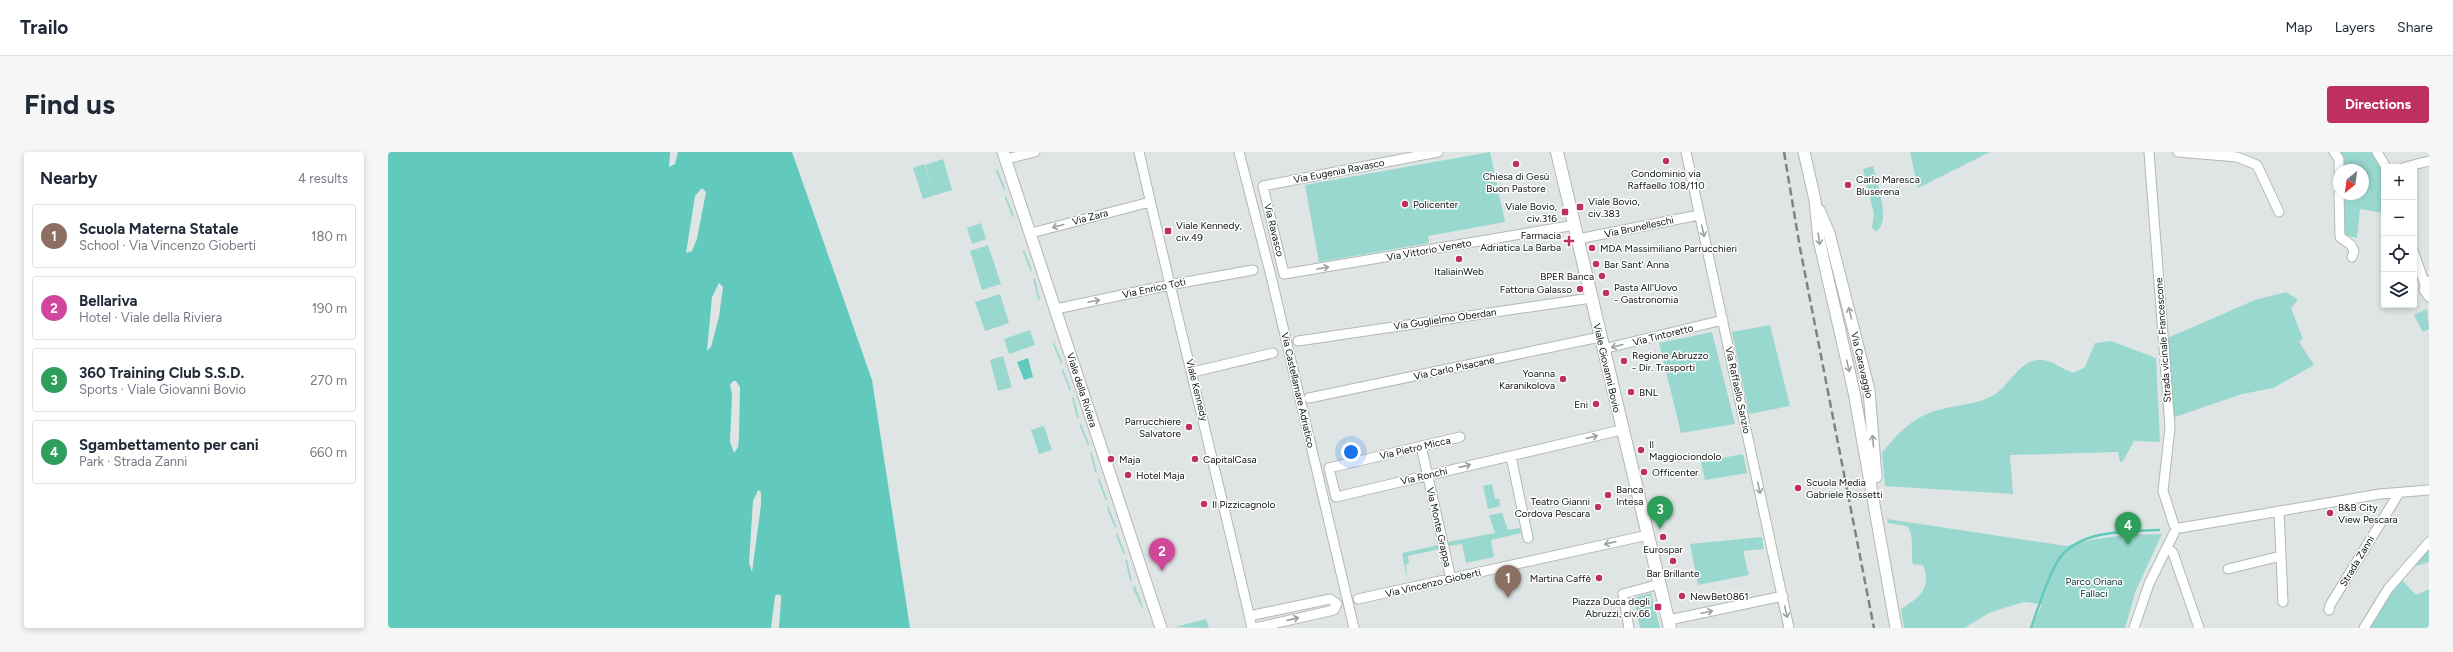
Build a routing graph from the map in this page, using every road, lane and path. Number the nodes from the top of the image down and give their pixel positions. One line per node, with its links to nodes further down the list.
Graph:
1 (1034, 152): 12 (street)
2 (1139, 152): 20 (street, Viale Kennedy)
3 (1239, 152): 69 (street, Via Castellamare Adriatico)
4 (1438, 152): 17 (street, Via Eugenia Ravasco)
5 (1557, 152): 23 (main road, Viale Giovanni Bovio)
6 (1686, 152): 22 (street, Via Raffaello Sanzio)
7 (1804, 152): 18 (street, Via Caravaggio)
8 (2148, 152): 50 (street, Strada vicinale Francescone)
9 (2178, 152): 21 (street)
10 (2334, 152): 14 (street)
11 (2377, 152): 15 (street)
12 (1005, 156): 24 (street, Viale della Riviera)
13 (2429, 161): 16 (street)
14 (2339, 164)
15 (2384, 164)
16 (2417, 164)
17 (1263, 186): 29 (street, Via Ravasco)
18 (1815, 200): 52 (street, Via Caravaggio, one-way to 52); 52 (street, Via Caravaggio, one-way to 18)
19 (2339, 200): 26 (street)
20 (1150, 202): 24 (street, Via Zara, one-way to 24); 31 (street, Viale Kennedy)
21 (2279, 212)
22 (1699, 215): 25 (street, Via Brunelleschi); 35 (street, Via Raffaello Sanzio, one-way to 35)
23 (1574, 225): 25 (main road, Viale Giovanni Bovio); 29 (street, Via Vittorio Veneto, one-way to 23)
24 (1031, 233): 34 (street, Viale della Riviera)
25 (1578, 240): 33 (main road, Viale Giovanni Bovio)
26 (2352, 258)
27 (2417, 260): 30 (street)
28 (1253, 270): 31 (street, Via Enrico Toti)
29 (1284, 274)
30 (2427, 283): 32 (street)
31 (1169, 285): 34 (street, Via Enrico Toti, one-way to 31); 39 (street, Viale Kennedy)
32 (2429, 297)
33 (1591, 298): 36 (street, Via Guglielmo Oberdan); 37 (main road, Viale Giovanni Bovio)
34 (1056, 310): 66 (street, Viale della Riviera)
35 (1723, 320): 37 (street, Via Tintoretto, one-way to 37); 60 (street, Via Raffaello Sanzio, one-way to 60)
36 (1298, 341)
37 (1601, 343): 40 (street, Via Carlo Pisacane); 41 (main road, Viale Giovanni Bovio)
38 (1273, 353): 39 (street)
39 (1193, 372): 64 (street, Viale Kennedy)
40 (1309, 398)
41 (1621, 430): 44 (street, Via Ronchi, one-way to 41); 51 (main road, Viale Giovanni Bovio)
42 (1460, 437): 43 (street, Via Pietro Micca)
43 (1421, 446): 45 (street, Via Monte Grappa); 48 (street, Via Pietro Micca)
44 (1511, 456): 45 (street, Via Ronchi, one-way to 44); 53 (street)
45 (1427, 475): 48 (street, Via Ronchi); 58 (street, Via Monte Grappa)
46 (2429, 490): 47 (street)
47 (2399, 493): 49 (street); 63 (street, Strada Zanni)
48 (1336, 497)
49 (2279, 511): 50 (street); 56 (street)
50 (2176, 529): 55 (street)
51 (1648, 535): 58 (street, Via Vincenzo Gioberti, one-way to 58); 59 (main road, Viale Giovanni Bovio)
52 (1881, 535): 72 (street, Via Caravaggio)
53 (1528, 538)
54 (2429, 542): 75 (street)
55 (2167, 547): 73 (street); 74 (street)
56 (2281, 556): 57 (street); 62 (street)
57 (2228, 569)
58 (1451, 579): 61 (street, Via Vincenzo Gioberti)
59 (1660, 584): 65 (main road, Viale Giovanni Bovio); 70 (street)
60 (1783, 596): 65 (street, one-way to 60); 71 (street, Via Raffaello Sanzio, one-way to 71)
61 (1358, 599)
62 (2283, 602)
63 (2329, 610)
64 (1249, 616): 67 (street, Viale Kennedy); 68 (street, one-way to 64)
65 (1670, 624)
66 (1161, 628)
67 (1252, 628)
68 (1255, 628)
69 (1354, 628)
70 (1630, 628)
71 (1790, 628)
72 (1896, 628)
73 (2134, 628)
74 (2199, 628)
75 (2364, 628)

